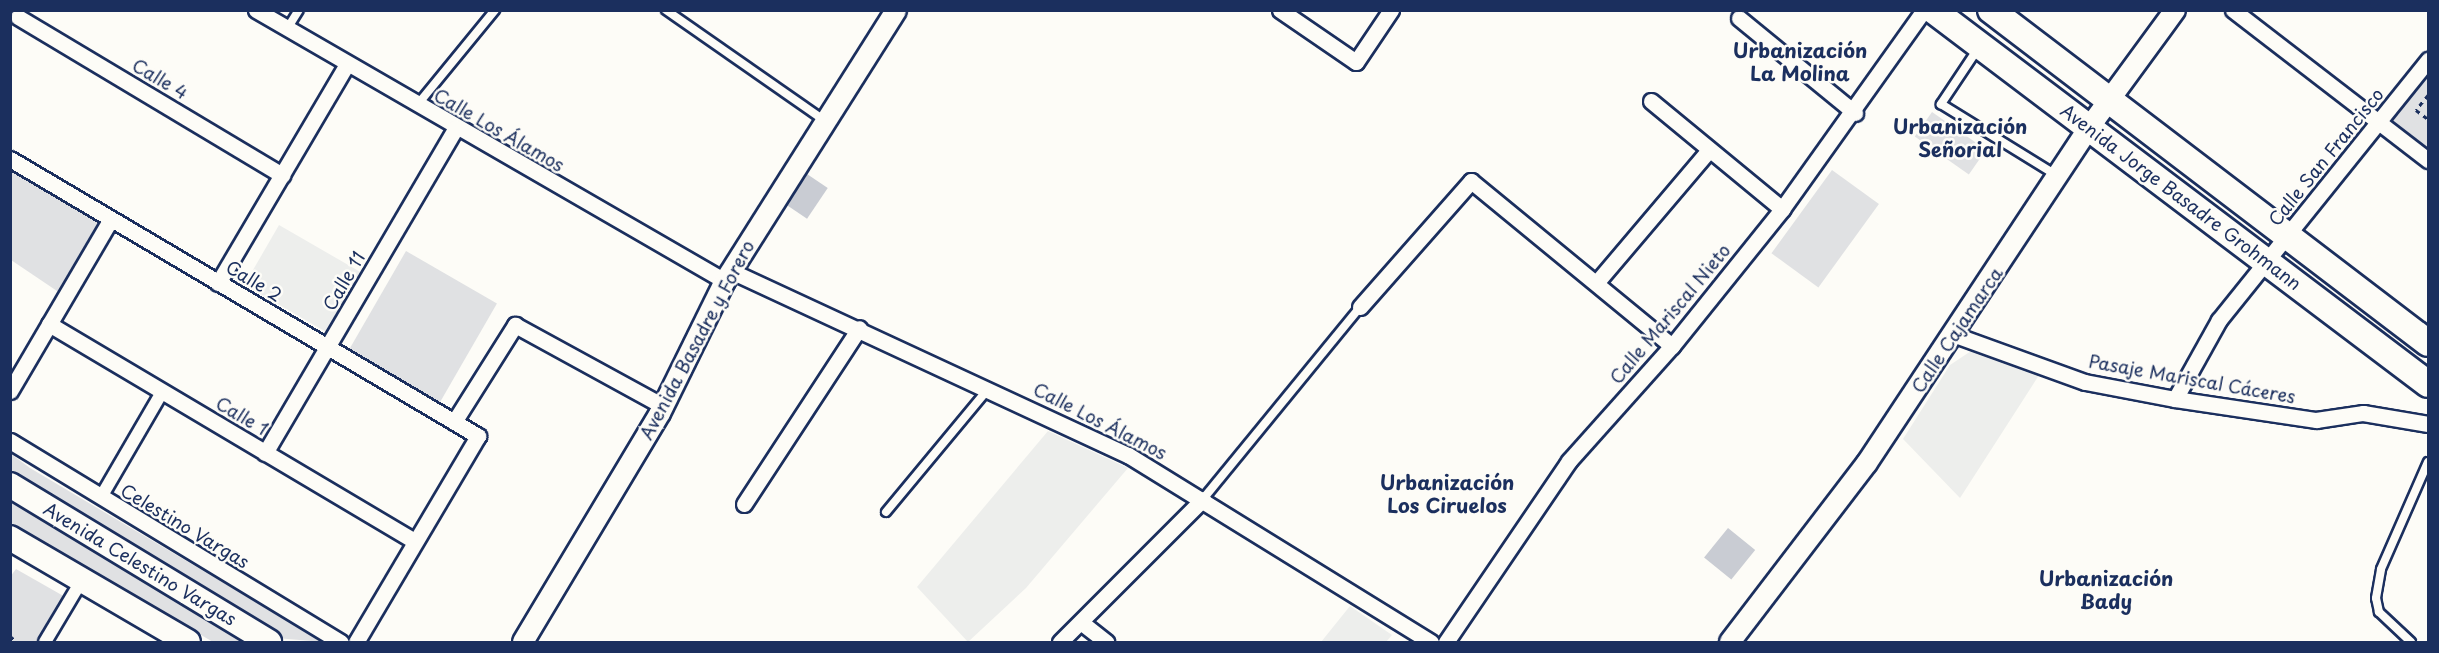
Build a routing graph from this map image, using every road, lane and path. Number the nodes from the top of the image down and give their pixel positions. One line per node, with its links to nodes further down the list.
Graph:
1 (256, 10): 15 (street, Calle Los Álamos)
2 (299, 10): 15 (lane)
3 (495, 10): 22 (lane)
4 (666, 10): 25 (lane)
5 (896, 10): 25 (street, Avenida Basadre y Forero)
6 (1280, 10): 7 (street)
7 (1391, 10)
8 (1924, 10): 23 (street, Calle Mariscal Nieto)
9 (1933, 10): 16 (highway, Avenida Jorge Basadre Grohmann)
10 (1990, 10): 21 (highway, Avenida Jorge Basadre Grohmann)
11 (2175, 10): 21 (street, Calle Cajamarca)
12 (2233, 10): 26 (street)
13 (1739, 18): 23 (street)
14 (17, 19): 32 (street, Calle 4)
15 (287, 29): 18 (street, Calle Los Álamos)
16 (1979, 46): 28 (highway, Avenida Jorge Basadre Grohmann); 33 (lane)
17 (2428, 60): 26 (street, Calle San Francisco)
18 (347, 64): 22 (street, Calle Los Álamos); 32 (street)
19 (2428, 95): 24 (path)
20 (1651, 100): 29 (street)
21 (2108, 102): 28 (street, Calle Cajamarca); 36 (highway, Avenida Jorge Basadre Grohmann)
22 (417, 105): 27 (street, Calle Los Álamos)
23 (1855, 113): 34 (street, Calle Mariscal Nieto)
24 (2428, 119)
25 (825, 121): 38 (street, Avenida Basadre y Forero)
26 (2381, 122): 31 (street); 36 (street, Calle San Francisco)
27 (456, 128): 38 (street, Calle Los Álamos); 47 (street, Calle 11)
28 (2088, 129): 33 (street, Calle Cajamarca); 37 (highway, Avenida Jorge Basadre Grohmann)
29 (1709, 150): 34 (street); 39 (street)
30 (10, 159): 35 (street, Calle 2)
31 (2428, 160)
32 (282, 175): 40 (street)
33 (2058, 176): 44 (street, Calle Cajamarca)
34 (1782, 209): 46 (street, Calle Mariscal Nieto)
35 (111, 219): 40 (street, Calle 2); 42 (street)
36 (2286, 235): 37 (street, Calle San Francisco); 45 (highway, Avenida Jorge Basadre Grohmann)
37 (2266, 261): 48 (highway, Avenida Jorge Basadre Grohmann); 52 (street, Calle San Francisco)
38 (728, 276): 43 (street, Calle Los Álamos); 53 (street, Avenida Basadre y Forero)
39 (1597, 282): 41 (street); 46 (street)
40 (218, 283): 47 (street, Calle 2)
41 (1360, 307): 61 (lane)
42 (49, 324): 50 (street); 51 (street, Calle 1)
43 (859, 328): 49 (street, Calle Los Álamos); 62 (street)
44 (1955, 335): 52 (street, Pasaje Mariscal Cáceres); 80 (street, Calle Cajamarca)
45 (2428, 343)
46 (1672, 346): 79 (street, Calle Mariscal Nieto)
47 (327, 348): 54 (street, Calle 2); 57 (street, Calle 11)
48 (2428, 384)
49 (989, 387): 61 (street, Calle Los Álamos); 63 (lane)
50 (10, 391)
51 (162, 392): 57 (street, Calle 1); 60 (street)
52 (2175, 399): 55 (street, Pasaje Mariscal Cáceres)
53 (663, 406): 54 (street); 75 (street, Avenida Basadre y Forero)
54 (454, 422): 65 (street, Calle 2)
55 (2428, 424)
56 (10, 441): 60 (street, Celestino Vargas)
57 (265, 453): 65 (street, Calle 1)
58 (2428, 462): 81 (lane)
59 (10, 486): 72 (main road, Avenida Celestino Vargas)
60 (101, 498): 73 (street, Celestino Vargas)
61 (1203, 499): 67 (street); 78 (street, Calle Los Álamos)
62 (744, 504)
63 (886, 512)
64 (12, 541): 66 (main road)
65 (414, 541): 74 (street)
66 (82, 580): 70 (street); 71 (main road)
67 (1082, 622): 76 (street); 77 (street)
68 (10, 636): 69 (path)
69 (17, 642)
70 (45, 642)
71 (188, 642)
72 (269, 642)
73 (341, 642)
74 (356, 642)
75 (524, 642)
76 (1060, 642)
77 (1106, 642)
78 (1431, 642)
79 (1446, 642)
80 (1730, 642)
81 (2411, 642)

